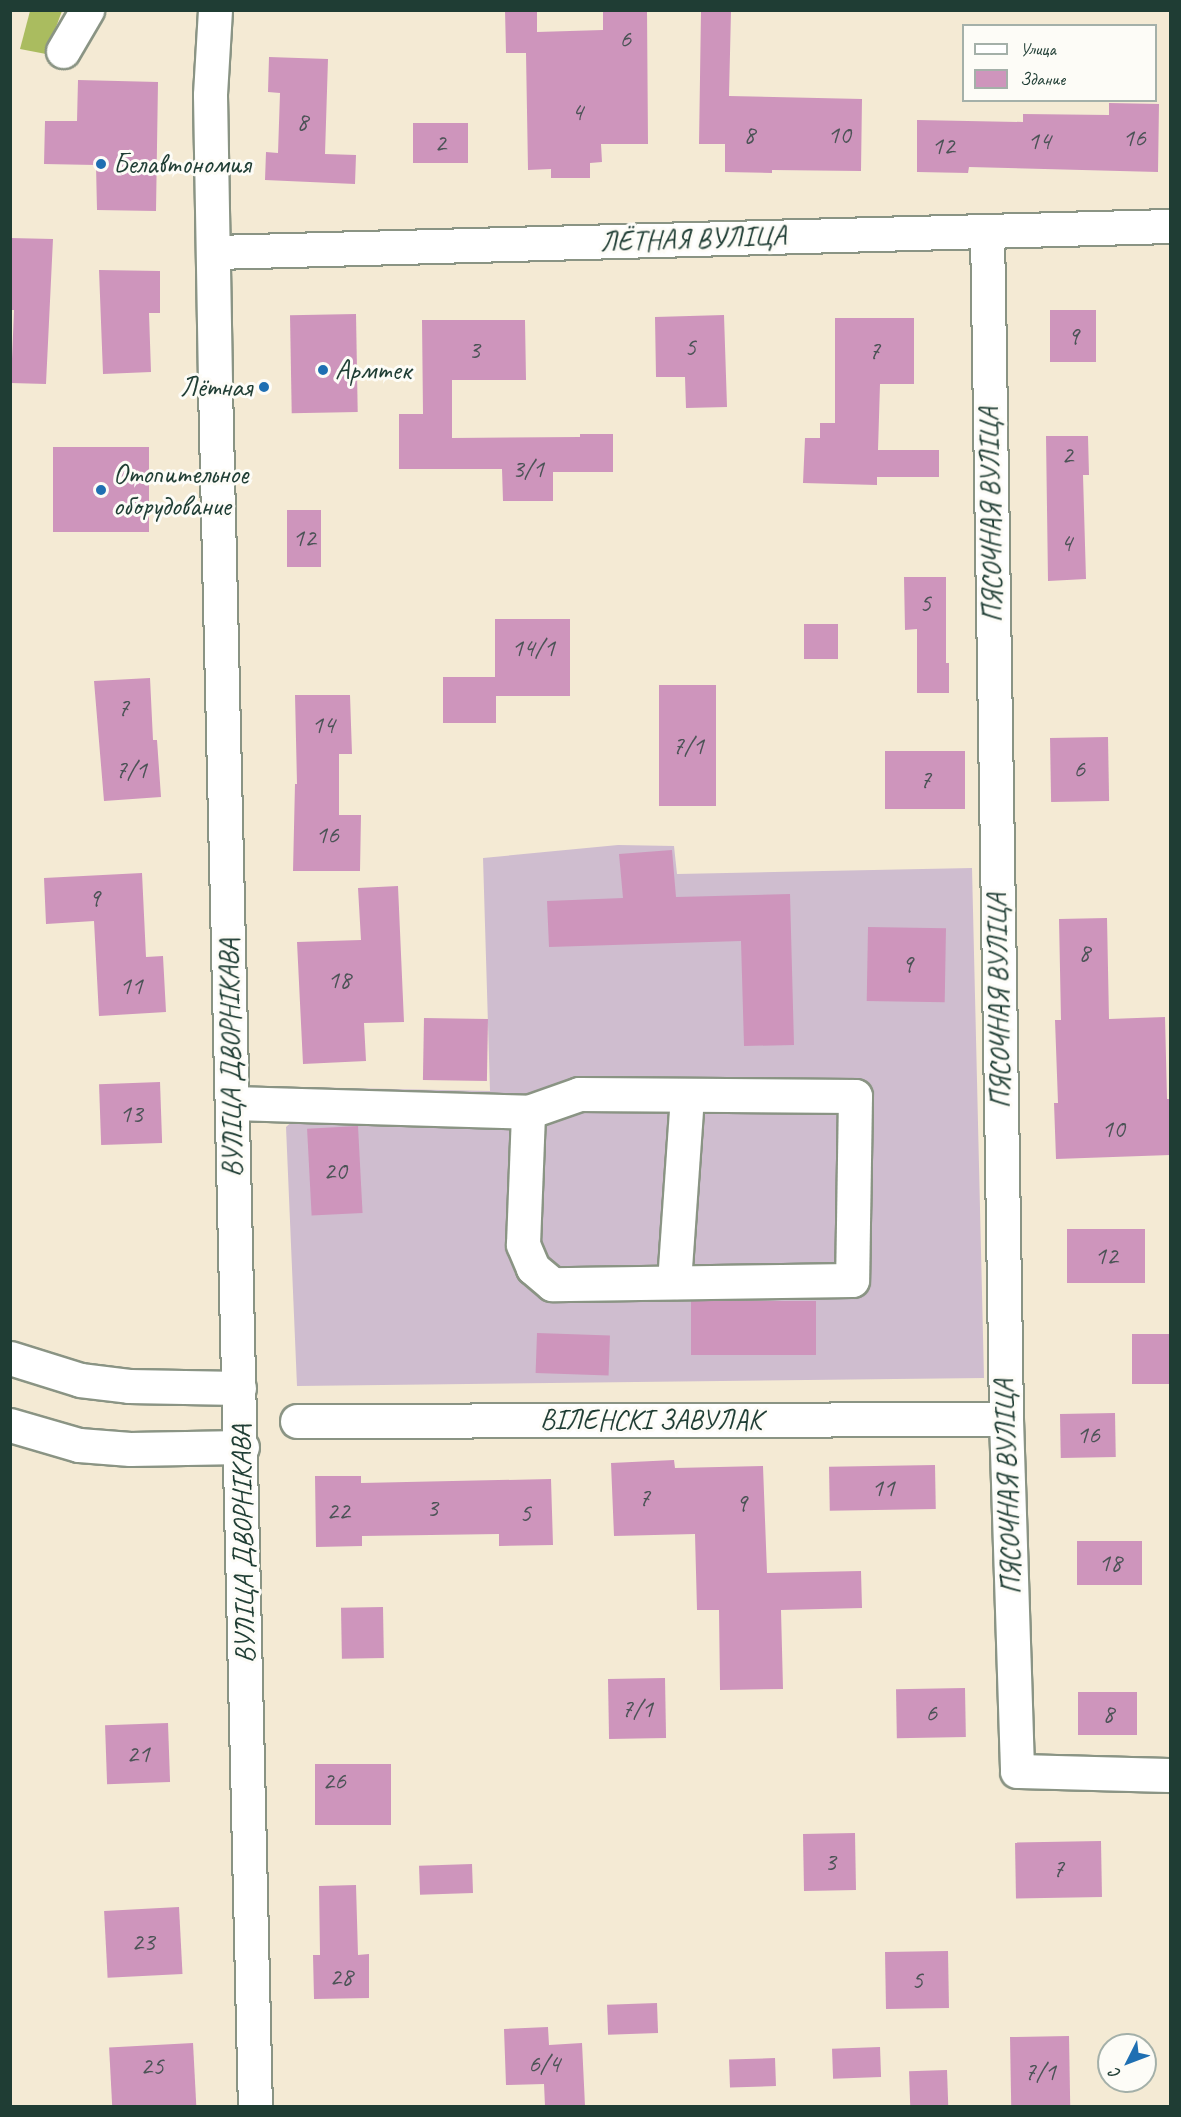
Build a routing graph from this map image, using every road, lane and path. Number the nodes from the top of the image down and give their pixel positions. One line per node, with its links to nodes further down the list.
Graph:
1 (87, 10): 3 (street)
2 (215, 10): 6 (street, ВУЛІЦА ДВОРНІКАВА)
3 (63, 51)
4 (1170, 226): 5 (street, ЛЁТНАЯ ВУЛІЦА)
5 (987, 231): 6 (street, ЛЁТНАЯ ВУЛІЦА); 13 (street, ПЯСОЧНАЯ ВУЛІЦА)
6 (215, 252): 8 (street, ВУЛІЦА ДВОРНІКАВА)
7 (687, 1095): 9 (street); 10 (street); 10 (street)
8 (233, 1103): 9 (street); 12 (street, ВУЛІЦА ДВОРНІКАВА)
9 (528, 1112): 10 (street)
10 (674, 1282)
11 (10, 1358): 12 (street)
12 (239, 1388): 16 (street, ВУЛІЦА ДВОРНІКАВА)
13 (1006, 1419): 14 (street, ВІЛЕНСКІ ЗАВУЛАК); 17 (street, ПЯСОЧНАЯ ВУЛІЦА)
14 (297, 1421)
15 (10, 1425): 16 (street)
16 (242, 1447): 18 (street, ВУЛІЦА ДВОРНІКАВА)
17 (1170, 1775)
18 (255, 2106)

